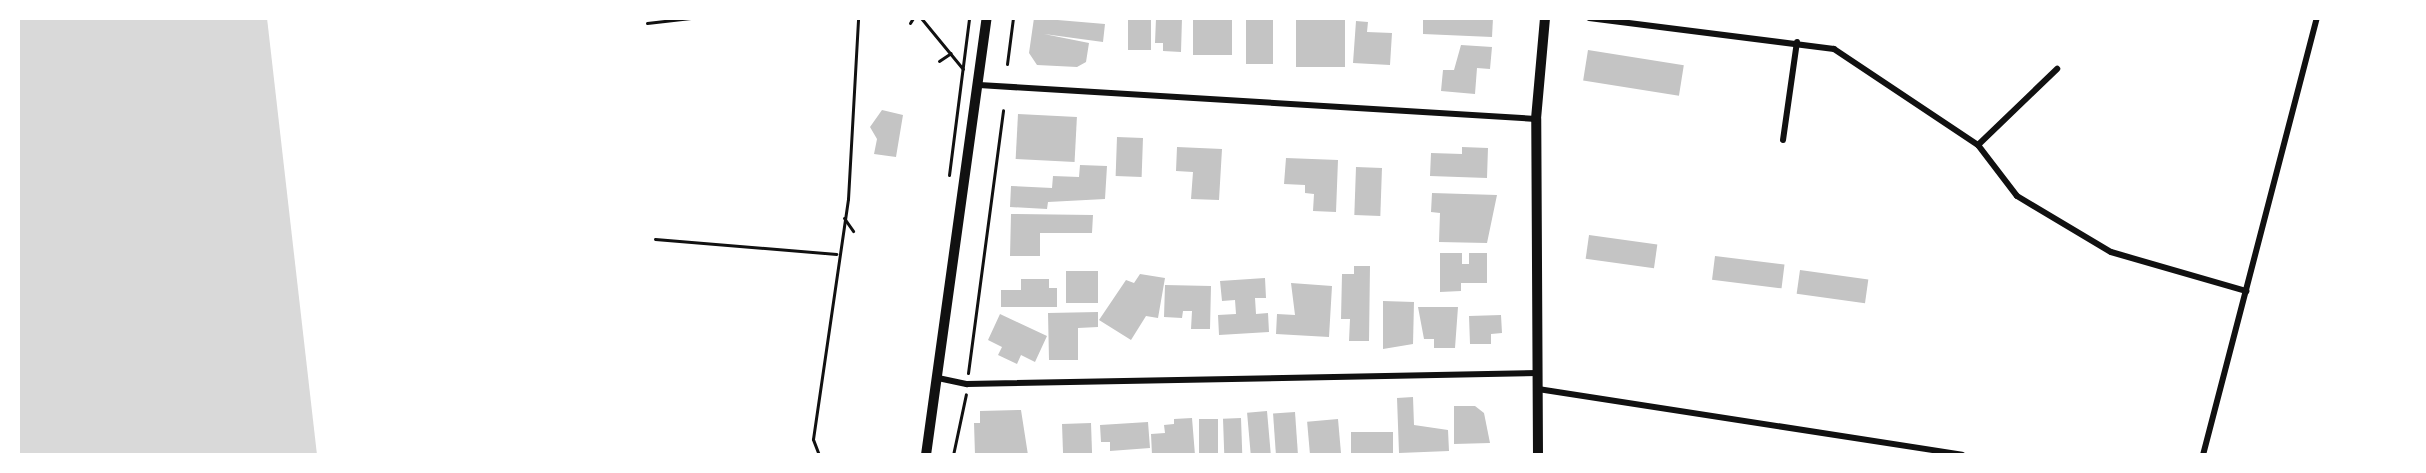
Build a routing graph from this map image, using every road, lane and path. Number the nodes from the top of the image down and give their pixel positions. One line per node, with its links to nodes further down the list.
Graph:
1 (692, 18): 11 (path)
2 (858, 18): 25 (path)
3 (913, 18): 12 (path)
4 (921, 18): 14 (path)
5 (969, 18): 17 (path)
6 (987, 18): 19 (street)
7 (1013, 18): 16 (path)
8 (1545, 18): 21 (street)
9 (1589, 18): 13 (street)
10 (2317, 18): 29 (street)
11 (647, 22)
12 (910, 23)
13 (1797, 42): 22 (street); 23 (street)
14 (951, 53): 15 (path); 17 (path)
15 (939, 61)
16 (1007, 64)
17 (963, 69): 24 (path)
18 (2057, 69): 23 (street)
19 (979, 86): 21 (street); 31 (street)
20 (1003, 110): 32 (path)
21 (1536, 119): 30 (street)
22 (1783, 140)
23 (1978, 145): 29 (street)
24 (948, 181)
25 (844, 218): 26 (path); 28 (path)
26 (853, 231)
27 (655, 239): 28 (path)
28 (836, 254): 34 (path)
29 (2246, 291): 39 (street)
30 (1538, 373): 32 (street); 33 (street)
31 (938, 378): 32 (street); 35 (street)
32 (967, 384): 36 (path)
33 (1538, 389): 37 (street); 38 (street)
34 (819, 455)
35 (926, 455)
36 (953, 455)
37 (1538, 455)
38 (1962, 455)
39 (2203, 455)

